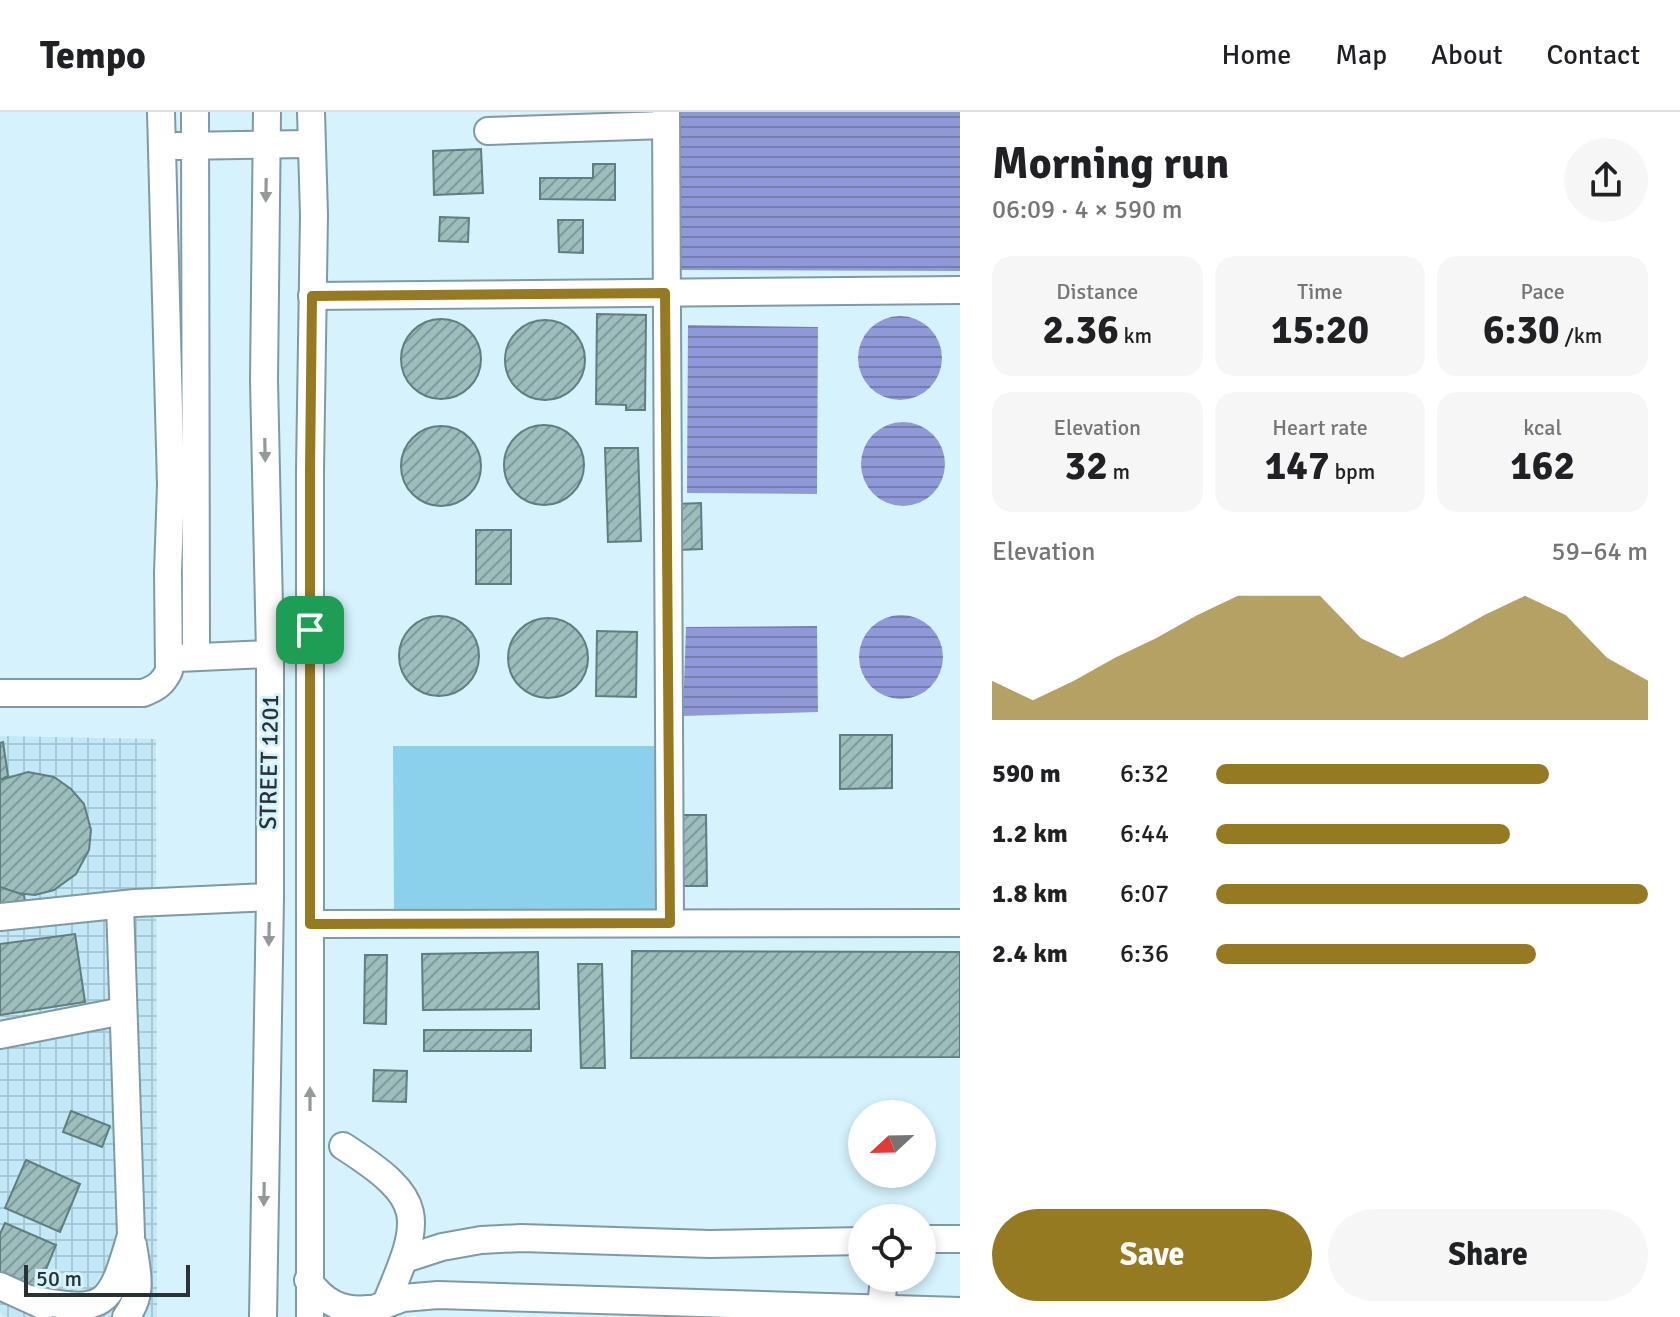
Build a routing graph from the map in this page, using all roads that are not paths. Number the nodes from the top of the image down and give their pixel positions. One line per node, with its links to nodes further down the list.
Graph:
1 (161, 112): 10 (street)
2 (195, 112): 9 (street)
3 (267, 112): 7 (street, STREET 1201)
4 (311, 112): 8 (street, STREET 1201)
5 (666, 119): 6 (street); 12 (street)
6 (488, 131)
7 (267, 144): 8 (street); 9 (street); 15 (street, STREET 1201, one-way to 15)
8 (311, 144): 13 (street, STREET 1201)
9 (195, 145): 10 (street); 16 (street)
10 (162, 147): 16 (street)
11 (960, 290): 12 (street)
12 (665, 293): 13 (street); 21 (street)
13 (312, 296): 14 (street, STREET 1201)
14 (310, 630): 15 (street); 23 (street, STREET 1201)
15 (270, 643): 16 (street); 18 (street, STREET 1201)
16 (183, 658): 17 (street)
17 (0, 693)
18 (270, 897): 19 (street); 36 (street, STREET 1201, one-way to 36)
19 (120, 905): 20 (street); 24 (street)
20 (0, 917)
21 (670, 923): 22 (street); 23 (street)
22 (960, 923)
23 (310, 924): 32 (street, STREET 1201, one-way to 23)
24 (123, 1011): 25 (street); 27 (street)
25 (0, 1035)
26 (343, 1146): 31 (street)
27 (131, 1232): 35 (street); 41 (street)
28 (936, 1239): 29 (street)
29 (960, 1239)
30 (848, 1242): 31 (street)
31 (405, 1259): 37 (street)
32 (308, 1280): 37 (street); 43 (street, STREET 1201)
33 (0, 1286): 35 (street)
34 (882, 1292): 39 (street)
35 (30, 1299): 40 (street)
36 (263, 1307): 42 (street)
37 (369, 1310): 39 (street)
38 (960, 1311): 39 (street)
39 (880, 1312)
40 (64, 1317)
41 (126, 1317)
42 (285, 1317)
43 (310, 1317)

